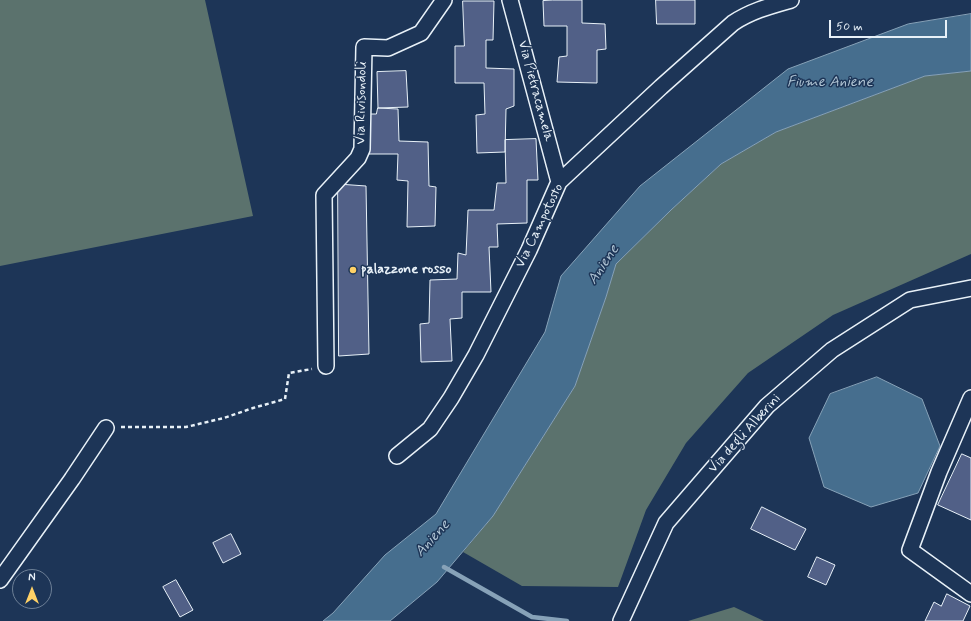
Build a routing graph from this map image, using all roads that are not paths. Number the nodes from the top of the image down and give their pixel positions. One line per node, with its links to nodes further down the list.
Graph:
1 (444, 0): 6 (street, Via Rivisondoli)
2 (510, 0): 4 (street, Via Pietracamela)
3 (791, 0): 4 (street, Via Campotosto)
4 (559, 182): 9 (street, Via Campotosto)
5 (971, 288): 12 (street, Via degli Alberini)
6 (326, 366)
7 (971, 398): 11 (street)
8 (106, 428): 10 (street)
9 (397, 456)
10 (0, 580)
11 (971, 594)
12 (621, 621)

